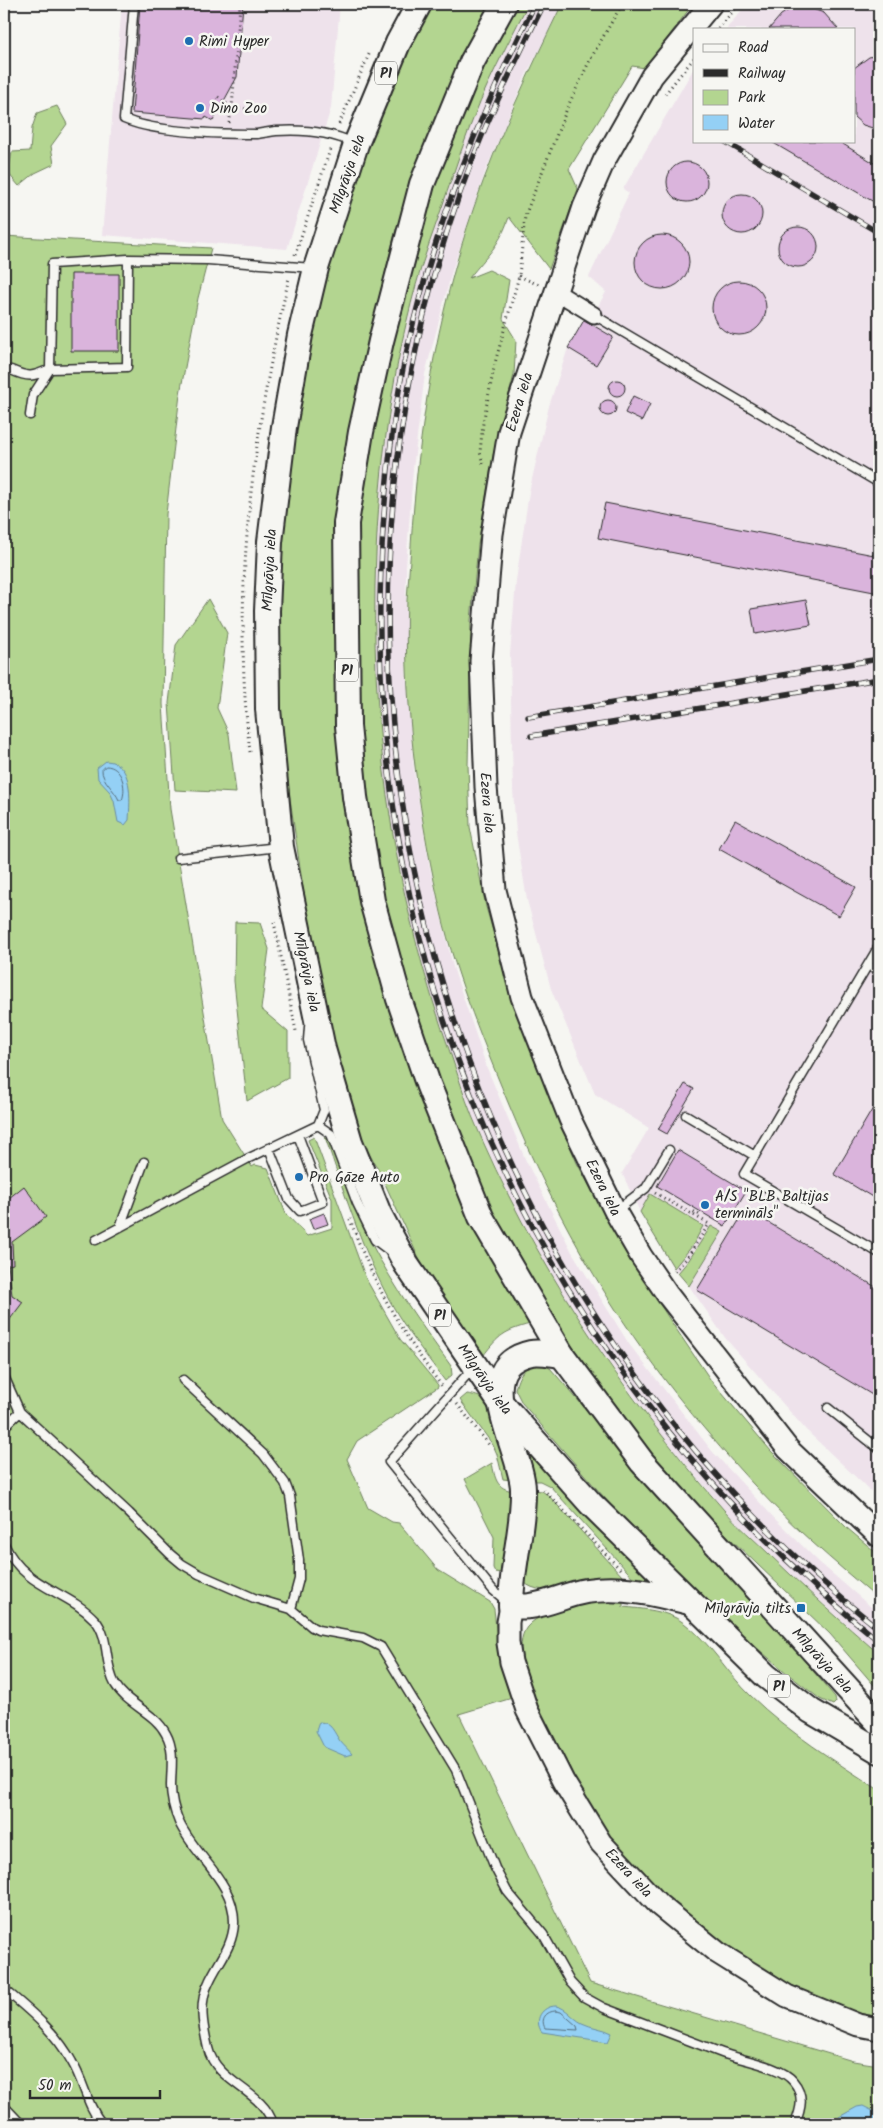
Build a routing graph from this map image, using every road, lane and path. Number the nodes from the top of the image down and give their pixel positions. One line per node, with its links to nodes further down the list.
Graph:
1 (134, 4): 14 (lane)
2 (240, 4): 12 (path)
3 (420, 4): 15 (main road, Mīlgrāvja iela / P1)
4 (504, 4): 50 (main road, Mīlgrāvja iela / P1)
5 (622, 4): 23 (path)
6 (712, 4): 18 (street, Ezera iela)
7 (739, 4): 8 (path)
8 (719, 28)
9 (693, 59): 10 (path)
10 (663, 96)
11 (218, 97): 12 (path)
12 (232, 108): 13 (path); 14 (path)
13 (260, 110)
14 (227, 132): 15 (lane)
15 (356, 144): 17 (main road, Mīlgrāvja iela / P1)
16 (128, 258): 17 (lane); 20 (lane); 20 (lane)
17 (316, 268): 25 (main road, Mīlgrāvja iela / P1)
18 (555, 291): 19 (street); 23 (street, Ezera iela)
19 (594, 315): 24 (lane)
20 (50, 368): 21 (lane); 22 (lane)
21 (11, 370)
22 (30, 415)
23 (500, 483): 39 (street, Ezera iela)
24 (879, 483)
25 (280, 847): 26 (lane); 30 (main road, Mīlgrāvja iela / P1)
26 (178, 858)
27 (879, 946): 28 (lane)
28 (868, 965): 29 (lane); 36 (lane)
29 (879, 972)
30 (311, 990): 32 (lane); 46 (main road, Mīlgrāvja iela / P1)
31 (686, 1115): 36 (lane)
32 (318, 1125): 33 (lane); 46 (lane)
33 (298, 1135): 34 (lane); 34 (lane)
34 (268, 1148): 43 (lane)
35 (669, 1150): 38 (lane)
36 (754, 1156): 45 (lane)
37 (144, 1162): 43 (lane)
38 (646, 1188): 39 (lane); 41 (path)
39 (616, 1211): 65 (street, Ezera iela)
40 (701, 1212): 41 (path)
41 (692, 1215): 48 (path)
42 (350, 1219): 54 (path)
43 (120, 1227): 44 (lane)
44 (96, 1240)
45 (879, 1253)
46 (406, 1264): 51 (main road, Mīlgrāvja iela / P1)
47 (669, 1264): 48 (path)
48 (674, 1272): 49 (path)
49 (679, 1280)
50 (562, 1355): 56 (main road); 74 (main road, Mīlgrāvja iela / P1)
51 (474, 1366): 56 (main road, Mīlgrāvja iela / P1); 71 (lane)
52 (4, 1376): 55 (lane)
53 (182, 1380): 68 (lane)
54 (440, 1383)
55 (13, 1399): 59 (lane); 61 (lane)
56 (500, 1402): 69 (main road, Mīlgrāvja iela / P1); 71 (main road)
57 (456, 1404): 63 (path)
58 (828, 1408): 62 (lane)
59 (20, 1412): 60 (lane); 61 (lane)
60 (31, 1423): 61 (lane); 70 (lane)
61 (6, 1424)
62 (879, 1449)
63 (492, 1450)
64 (540, 1487): 67 (path)
65 (879, 1536)
66 (4, 1544): 81 (lane)
67 (626, 1575)
68 (296, 1590): 70 (lane); 72 (lane); 73 (lane)
69 (692, 1603): 71 (main road); 75 (main road, Mīlgrāvja iela / P1)
70 (275, 1604): 72 (lane)
71 (511, 1606): 77 (street, Ezera iela)
72 (291, 1609): 73 (lane)
73 (300, 1618): 82 (lane)
74 (879, 1723)
75 (879, 1751)
76 (4, 1989): 80 (lane)
77 (879, 2029)
78 (4, 2106): 79 (lane)
79 (21, 2124)
80 (102, 2124)
81 (273, 2124)
82 (795, 2124)

